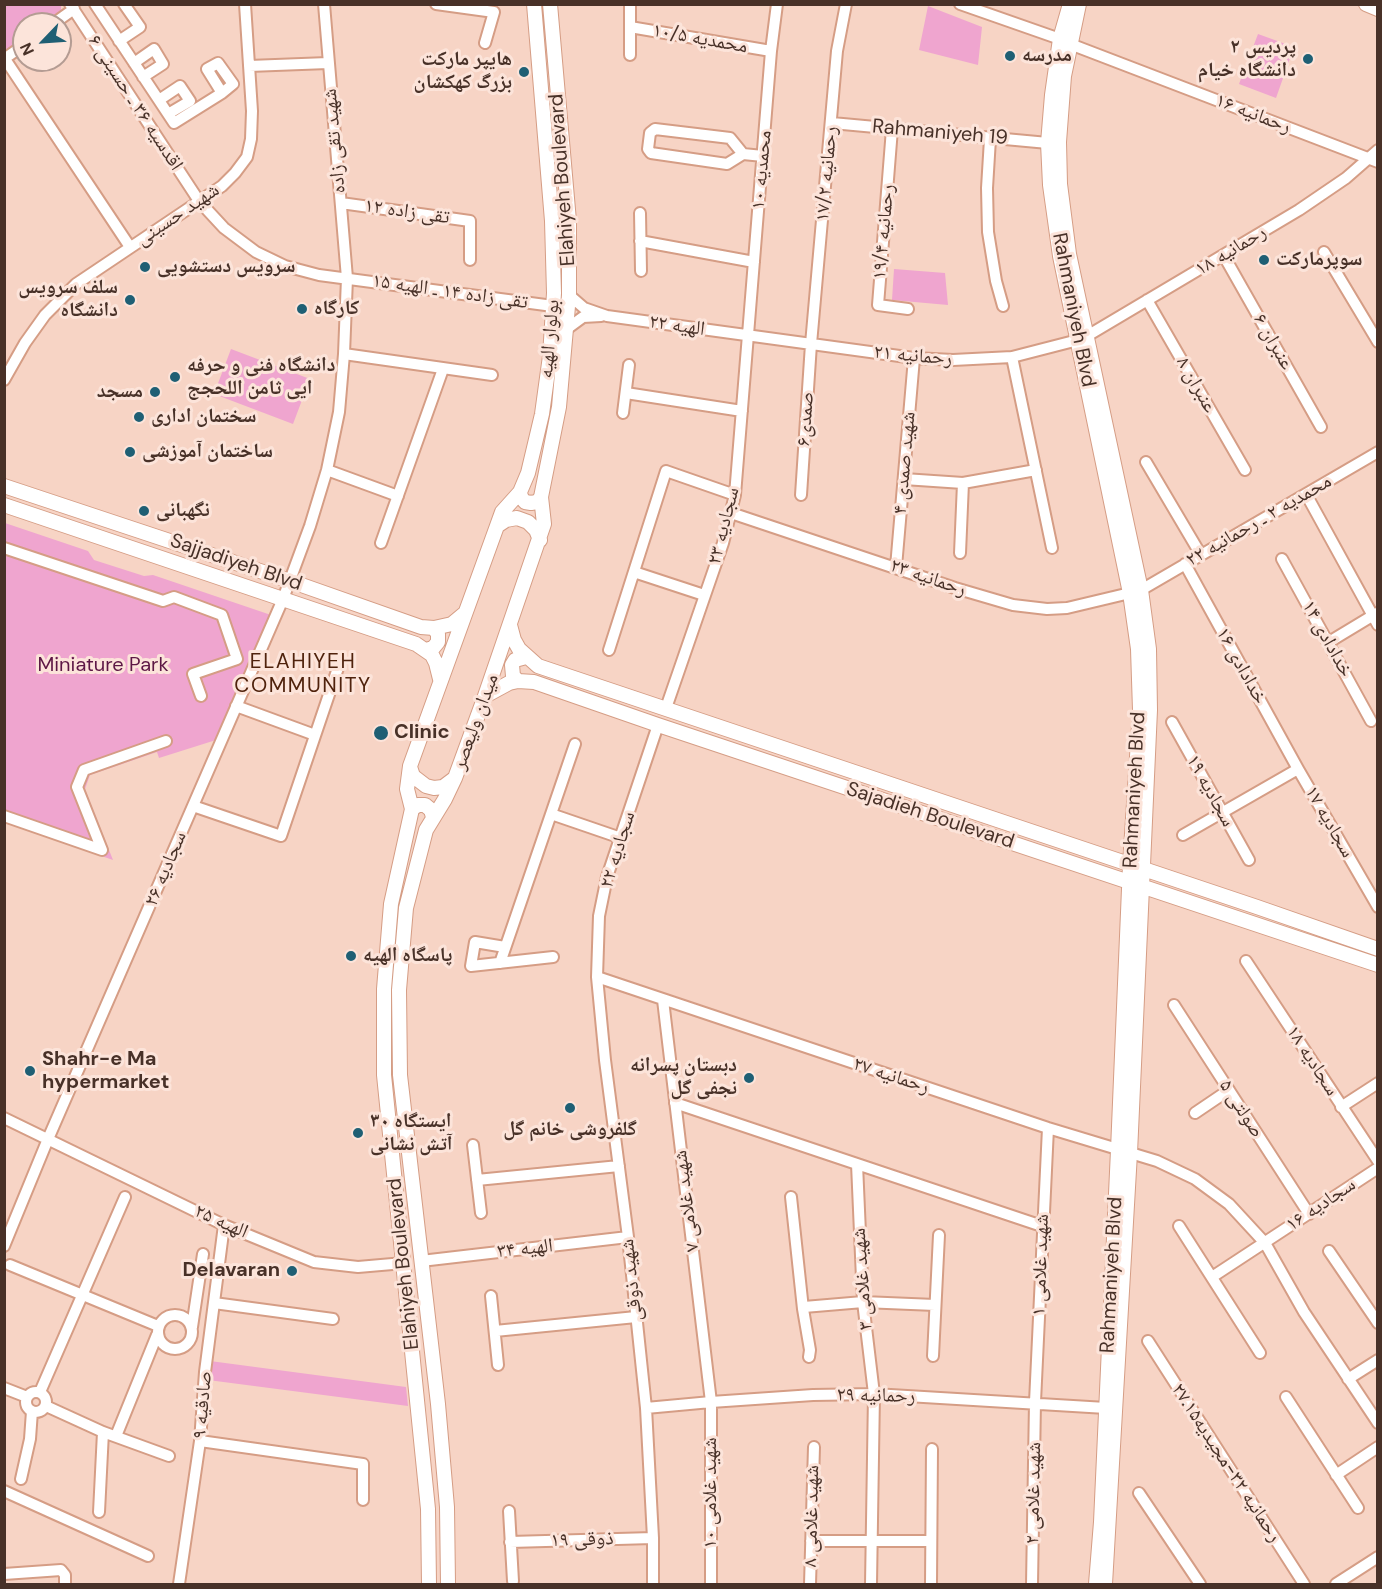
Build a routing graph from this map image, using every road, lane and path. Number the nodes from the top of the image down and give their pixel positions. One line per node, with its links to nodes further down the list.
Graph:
1 (124, 4): 18 (street)
2 (245, 4): 26 (street, شهید حسینی)
3 (324, 4): 25 (street, شهید تقی زاده)
4 (436, 4): 20 (street)
5 (534, 4): 52 (main road, بولوار الهیه)
6 (550, 4): 50 (main road, Elahiyeh Boulevard)
7 (630, 4): 17 (street)
8 (777, 4): 21 (street, محمدیه ۱۰)
9 (846, 4): 31 (street, رحمانیه ۱۷/۲)
10 (960, 4): 19 (street, رحمانیه ۱۶)
11 (1070, 4): 19 (main road, Rahmaniyeh Blvd)
12 (1079, 4): 19 (main road, Rahmaniyeh Blvd)
13 (1366, 4): 16 (main road)
14 (100, 6): 18 (street)
15 (72, 7): 39 (street, اقدسیه ۳۶ ـ حسینی ۶)
16 (1377, 9)
17 (630, 27): 21 (street, محمدیه ۱۰/۵); 22 (street)
18 (119, 41): 24 (street)
19 (1065, 42): 34 (main road, Rahmaniyeh Blvd); 38 (street, رحمانیه ۱۶); 58 (main road, Rahmaniyeh Blvd)
20 (485, 43)
21 (771, 51): 37 (street, محمدیه ۱۰)
22 (630, 55)
23 (5, 59): 43 (street)
24 (134, 63): 27 (street); 27 (street)
25 (328, 63): 26 (street); 40 (street, شهید تقی زاده)
26 (249, 66): 39 (street, شهید حسینی)
27 (143, 77): 29 (street)
28 (222, 93): 30 (street)
29 (159, 100): 30 (street); 30 (street)
30 (168, 114)
31 (832, 123): 32 (street, Rahmaniyeh 19); 60 (street, رحمانیه ۱۷/۲)
32 (892, 129): 33 (street, Rahmaniyeh 19); 54 (street, رحمانیه ۱۹/۴)
33 (990, 139): 34 (street, Rahmaniyeh 19); 53 (street)
34 (1048, 143): 58 (main road, Rahmaniyeh Blvd)
35 (1377, 150): 38 (street, رحمانیه ۱۸)
36 (743, 154): 36 (street); 37 (street)
37 (763, 156): 47 (street, محمدیه ۱۰)
38 (1373, 161): 45 (street, رحمانیه ۱۸)
39 (199, 201): 43 (street, شهید حسینی); 49 (street, اقدسیه ۳۶ ـ حسینی ۶)
40 (341, 203): 46 (street, تقی زاده ۱۲); 49 (street, شهید تقی زاده)
41 (640, 213): 42 (street)
42 (640, 241): 47 (street); 48 (street)
43 (130, 246): 67 (street, شهید حسینی)
44 (1324, 252): 59 (street)
45 (1224, 256): 51 (street, رحمانیه ۱۸); 71 (street, عنبران ۶)
46 (470, 260)
47 (754, 262): 57 (street, محمدیه ۱۰)
48 (641, 271)
49 (347, 279): 52 (street, تقی زاده ۱۴ ـ الهیه ۱۵); 61 (street, شهید تقی زاده)
50 (569, 295): 55 (street); 56 (main road, Elahiyeh Boulevard)
51 (1147, 300): 58 (street, رحمانیه ۱۸); 75 (street, عنبران ۸)
52 (553, 306): 80 (main road, بولوار الهیه)
53 (1003, 306)
54 (908, 309)
55 (607, 316): 56 (street); 57 (street, الهیه ۲۲)
56 (568, 328): 85 (main road, Elahiyeh Boulevard)
57 (746, 336): 60 (street, رحمانیه ۲۱); 69 (street, سجادیه ۲۳)
58 (1082, 338): 62 (street, رحمانیه ۲۱); 100 (main road, Rahmaniyeh Blvd)
59 (1377, 342)
60 (811, 344): 63 (street, رحمانیه ۲۱); 83 (street, صمدی۶)
61 (344, 354): 65 (street); 74 (street, شهید تقی زاده)
62 (1012, 357): 63 (street, رحمانیه ۲۱); 76 (street)
63 (914, 358): 77 (street, شهید صمدی ۴)
64 (629, 365): 68 (street)
65 (443, 369): 66 (street); 84 (street)
66 (492, 375)
67 (4, 380)
68 (626, 393): 69 (street); 70 (street)
69 (742, 411): 82 (street, سجادیه ۲۳)
70 (623, 413)
71 (1321, 427)
72 (1377, 452): 81 (street, محمدیه ۲ ـ رحمانیه ۲۲)
73 (1146, 462): 94 (street)
74 (327, 470): 84 (street); 99 (street, سجادیه ۲۶)
75 (1245, 470)
76 (1036, 471): 78 (street); 92 (street)
77 (904, 479): 78 (street); 97 (street, شهید صمدی ۴)
78 (963, 483): 93 (street)
79 (4, 486): 99 (main road, Sajjadiyeh Blvd)
80 (520, 492): 85 (main road); 88 (main road)
81 (1306, 494): 94 (street, محمدیه ۲ ـ رحمانیه ۲۲); 104 (street)
82 (735, 495): 87 (street, سجادیه ۲۳); 98 (street)
83 (801, 495)
84 (398, 496): 90 (street)
85 (541, 497): 89 (main road, میدان ولیعصر)
86 (4, 506): 102 (main road, Sajjadiyeh Blvd)
87 (731, 513): 97 (street, رحمانیه ۲۳); 101 (street, سجادیه ۲۳)
88 (497, 526): 89 (main road); 103 (main road)
89 (540, 540): 105 (main road, میدان ولیعصر)
90 (381, 543)
91 (4, 548): 114 (street)
92 (1052, 548)
93 (960, 553)
94 (1201, 555): 96 (street, محمدیه ۲ ـ رحمانیه ۲۲)
95 (1282, 559): 107 (street, خدادادی ۱۴)
96 (1185, 564): 100 (street, محمدیه ۲ ـ رحمانیه ۲۲); 125 (street, خدادادی ۱۶)
97 (896, 567): 100 (street, رحمانیه ۲۳)
98 (634, 573): 101 (street); 109 (street)
99 (290, 581): 102 (street, سجادیه ۲۶); 106 (main road, Sajjadiyeh Blvd)
100 (1136, 591): 136 (main road, Rahmaniyeh Blvd)
101 (704, 595): 117 (street, سجادیه ۲۳)
102 (283, 599): 108 (main road, Sajjadiyeh Blvd); 116 (street, سجادیه ۲۶)
103 (464, 614): 106 (main road); 112 (main road)
104 (1376, 618): 107 (street)
105 (510, 625): 110 (main road); 115 (main road, میدان ولیعصر)
106 (434, 628): 108 (main road)
107 (1329, 642): 118 (street, خدادادی ۱۴)
108 (426, 650): 112 (main road)
109 (609, 650)
110 (526, 657): 113 (main road); 117 (main road, Sajadieh Boulevard)
111 (340, 662): 121 (street)
112 (440, 679): 124 (main road)
113 (518, 681): 115 (main road); 120 (main road, Sajadieh Boulevard)
114 (201, 696)
115 (485, 696): 126 (main road, میدان ولیعصر)
116 (236, 706): 121 (street); 127 (street, سجادیه ۲۶)
117 (666, 708): 136 (main road, Sajadieh Boulevard)
118 (1371, 721)
119 (1172, 722): 129 (street, سجادیه ۱۹)
120 (657, 725): 134 (street, سجادیه ۲۲); 137 (main road, Sajadieh Boulevard)
121 (315, 735): 127 (street)
122 (166, 741): 131 (street)
123 (575, 744): 130 (street)
124 (410, 766): 126 (main road, میدان ولیعصر); 128 (main road, Elahiyeh Boulevard)
125 (1298, 769): 129 (street); 138 (street, سجادیه ۱۷)
126 (455, 778): 132 (main road, Elahiyeh Boulevard)
127 (193, 806): 155 (street, سجادیه ۲۶)
128 (412, 809): 132 (main road); 177 (main road, Elahiyeh Boulevard)
129 (1222, 812): 133 (street); 135 (street, سجادیه ۱۹)
130 (551, 814): 134 (street); 139 (street)
131 (4, 816)
132 (433, 816): 176 (main road, Elahiyeh Boulevard)
133 (1183, 835)
134 (621, 838): 145 (street, سجادیه ۲۲)
135 (1249, 860)
136 (1137, 867): 137 (main road, Rahmaniyeh Blvd); 140 (main road, Sajadieh Boulevard)
137 (1136, 885): 144 (main road, Sajadieh Boulevard); 157 (main road, Rahmaniyeh Blvd)
138 (1377, 907)
139 (505, 947): 143 (street); 143 (street)
140 (1377, 949)
141 (553, 957): 143 (street)
142 (1246, 961): 151 (street, سجادیه ۱۸)
143 (500, 963)
144 (1377, 965)
145 (597, 977): 146 (street, رحمانیه ۲۷); 160 (street, شهید ذوقی)
146 (663, 1000): 150 (street, شهید غلامی ۷); 154 (street, رحمانیه ۲۷)
147 (1174, 1005): 149 (street, صولتی ۵)
148 (1377, 1083): 151 (street)
149 (1229, 1090): 152 (street); 166 (street, صولتی ۵)
150 (675, 1103): 159 (street); 204 (street, شهید غلامی ۷)
151 (1341, 1107): 158 (street, سجادیه ۱۸)
152 (1195, 1113)
153 (4, 1118): 155 (street, الهیه ۲۵)
154 (1048, 1128): 157 (street, رحمانیه ۲۷); 168 (street, شهید غلامی ۱)
155 (48, 1139): 167 (street, الهیه ۲۵); 173 (street, سجادیه ۲۶)
156 (473, 1144): 162 (street)
157 (1124, 1151): 172 (street, رحمانیه ۲۷); 208 (main road, Rahmaniyeh Blvd)
158 (1377, 1161)
159 (857, 1164): 168 (street); 182 (street, شهید غلامی ۳)
160 (619, 1166): 162 (street); 171 (street, شهید ذوقی)
161 (1377, 1168): 166 (street, سجادیه ۱۶)
162 (477, 1180): 165 (street)
163 (124, 1197): 180 (street)
164 (791, 1197): 185 (street)
165 (481, 1213)
166 (1309, 1214): 172 (street, سجادیه ۱۶)
167 (224, 1225): 177 (street, الهیه ۲۵); 183 (street, صادقیه ۹)
168 (1042, 1226): 205 (street, شهید غلامی ۱)
169 (1179, 1226): 179 (street)
170 (939, 1235): 184 (street)
171 (628, 1237): 176 (street, الهیه ۳۴); 186 (street, شهید ذوقی)
172 (1266, 1243): 179 (street, سجادیه ۱۶); 198 (street, رحمانیه ۲۷)
173 (4, 1246)
174 (1329, 1251): 188 (street)
175 (203, 1254): 189 (street)
176 (421, 1261): 177 (main road); 238 (main road, Elahiyeh Boulevard)
177 (404, 1263): 237 (main road, Elahiyeh Boulevard)
178 (10, 1265): 180 (street)
179 (1212, 1277): 193 (street)
180 (84, 1294): 190 (street); 200 (street)
181 (491, 1296): 191 (street)
182 (863, 1302): 184 (street); 185 (street); 201 (street, شهید غلامی ۳)
183 (214, 1303): 187 (street); 213 (street, صادقیه ۹)
184 (936, 1305): 194 (street)
185 (804, 1307): 195 (street)
186 (636, 1317): 191 (street); 207 (street, شهید ذوقی)
187 (333, 1319)
188 (1377, 1323)
189 (192, 1328): 190 (street); 190 (street)
190 (158, 1331): 212 (street)
191 (495, 1331): 197 (street)
192 (1148, 1341): 248 (street, رحمانیه ۳۲-مجیدیه۲۷.۱۵)
193 (1260, 1353)
194 (933, 1356)
195 (809, 1357)
196 (1377, 1360): 198 (street)
197 (498, 1365)
198 (1348, 1379): 210 (street, رحمانیه ۲۷)
199 (4, 1388): 202 (street)
200 (40, 1392): 202 (street); 206 (street)
201 (874, 1394): 204 (street, رحمانیه ۲۹); 205 (street, رحمانیه ۲۹); 230 (street, شهید غلامی ۳)
202 (27, 1397): 209 (street)
203 (1286, 1397): 218 (street)
204 (711, 1402): 207 (street, رحمانیه ۲۹); 240 (street, شهید غلامی ۱۰)
205 (1035, 1402): 208 (street, رحمانیه ۲۹); 244 (street, شهید غلامی ۲)
206 (46, 1406): 209 (street); 211 (street)
207 (646, 1408): 226 (street, شهید ذوقی)
208 (1111, 1408): 245 (main road, Rahmaniyeh Blvd); 246 (main road, Rahmaniyeh Blvd)
209 (32, 1411): 219 (street)
210 (1377, 1423)
211 (103, 1431): 212 (street); 225 (street)
212 (116, 1436): 217 (street)
213 (200, 1441): 222 (street); 236 (street, صادقیه ۹)
214 (814, 1447): 227 (street, شهید غلامی ۸)
215 (1377, 1447): 218 (street)
216 (932, 1449): 228 (street)
217 (169, 1456)
218 (1336, 1475): 223 (street)
219 (21, 1479)
220 (4, 1491): 231 (street)
221 (1139, 1492): 247 (street)
222 (363, 1500)
223 (1358, 1508)
224 (509, 1511): 229 (street)
225 (99, 1512)
226 (653, 1538): 229 (street, ذوقی ۱۹); 239 (street, شهید ذوقی)
227 (811, 1541): 230 (street); 241 (street, شهید غلامی ۸)
228 (931, 1541): 230 (street); 243 (street)
229 (510, 1542): 234 (street)
230 (871, 1542): 242 (street, شهید غلامی ۳)
231 (148, 1556)
232 (1377, 1557): 249 (street)
233 (4, 1574): 235 (street)
234 (513, 1581)
235 (65, 1584)
236 (179, 1584)
237 (429, 1584)
238 (447, 1584)
239 (653, 1584)
240 (711, 1584)
241 (810, 1584)
242 (871, 1584)
243 (931, 1584)
244 (1032, 1584)
245 (1096, 1584)
246 (1105, 1584)
247 (1200, 1584)
248 (1304, 1584)
249 (1336, 1584)

